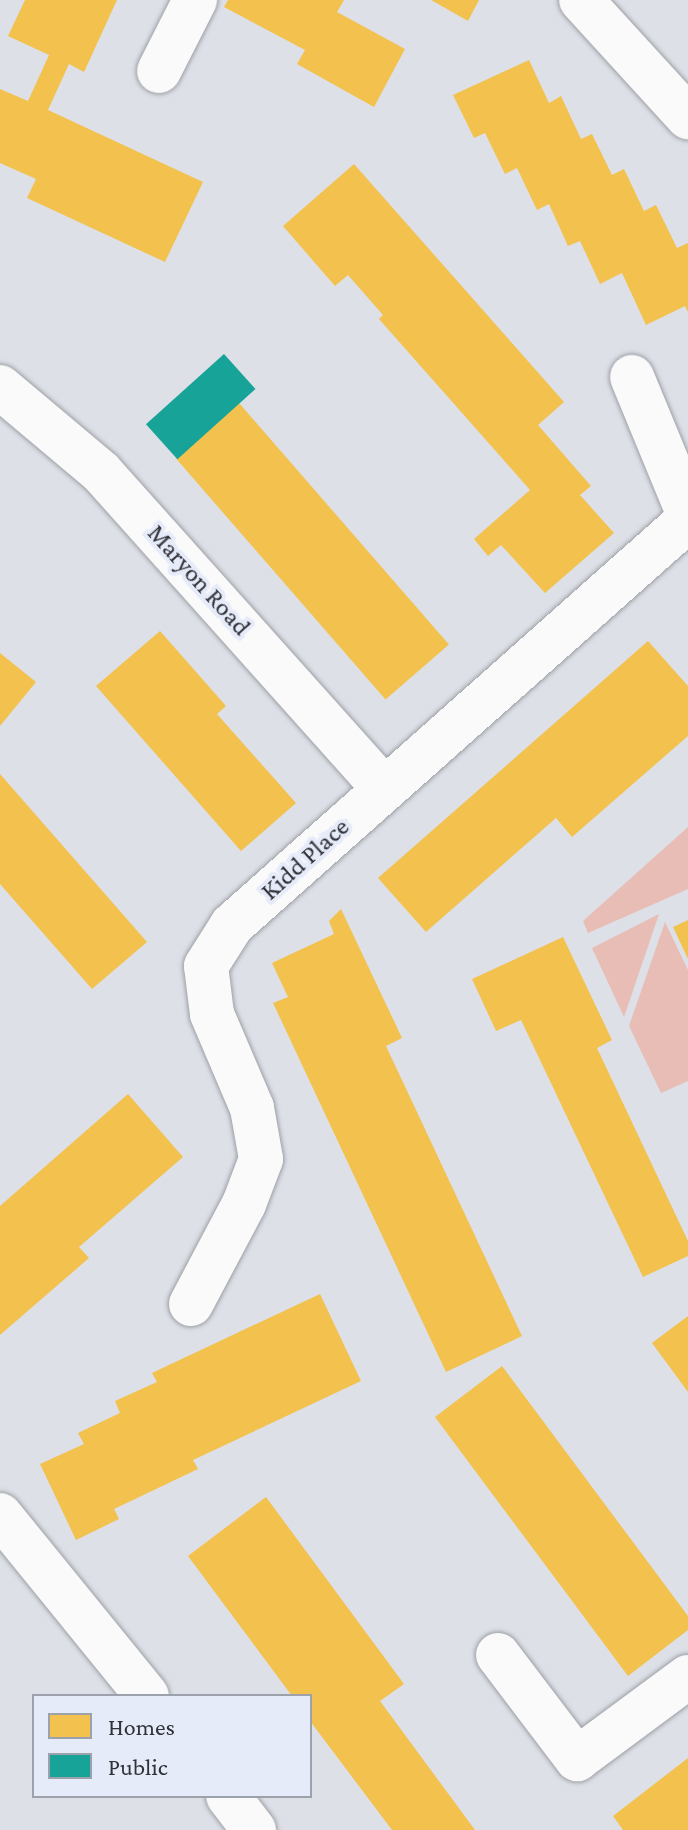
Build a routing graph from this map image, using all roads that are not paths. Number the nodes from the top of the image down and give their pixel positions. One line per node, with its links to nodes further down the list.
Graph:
1 (195, 0): 3 (street)
2 (581, 0): 4 (street)
3 (159, 71)
4 (688, 117)
5 (632, 377): 7 (street)
6 (0, 387): 9 (street, Maryon Road)
7 (688, 513)
8 (688, 520): 9 (street, Kidd Place)
9 (383, 787): 10 (street, Kidd Place)
10 (191, 1304)
11 (0, 1515): 14 (street)
12 (498, 1655): 13 (street)
13 (688, 1677)
14 (145, 1694)
15 (230, 1798): 16 (street)
16 (254, 1830)

